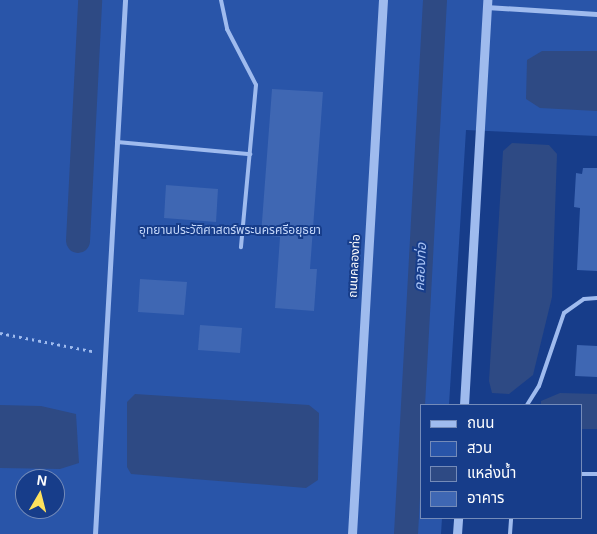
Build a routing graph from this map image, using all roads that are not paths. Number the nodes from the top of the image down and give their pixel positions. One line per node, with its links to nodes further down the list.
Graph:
1 (125, 0): 6 (street)
2 (221, 0): 7 (lane)
3 (383, 0): 17 (street, ถนนคลองท่อ)
4 (486, 4): 5 (street); 10 (street)
5 (597, 14)
6 (117, 142): 7 (lane); 16 (street)
7 (250, 154): 8 (lane)
8 (241, 247)
9 (597, 298): 11 (lane)
10 (464, 404)
11 (529, 404)
12 (582, 474): 13 (lane)
13 (597, 474)
14 (458, 519): 18 (street)
15 (511, 519): 19 (lane)
16 (95, 534)
17 (352, 534)
18 (457, 534)
19 (510, 534)

